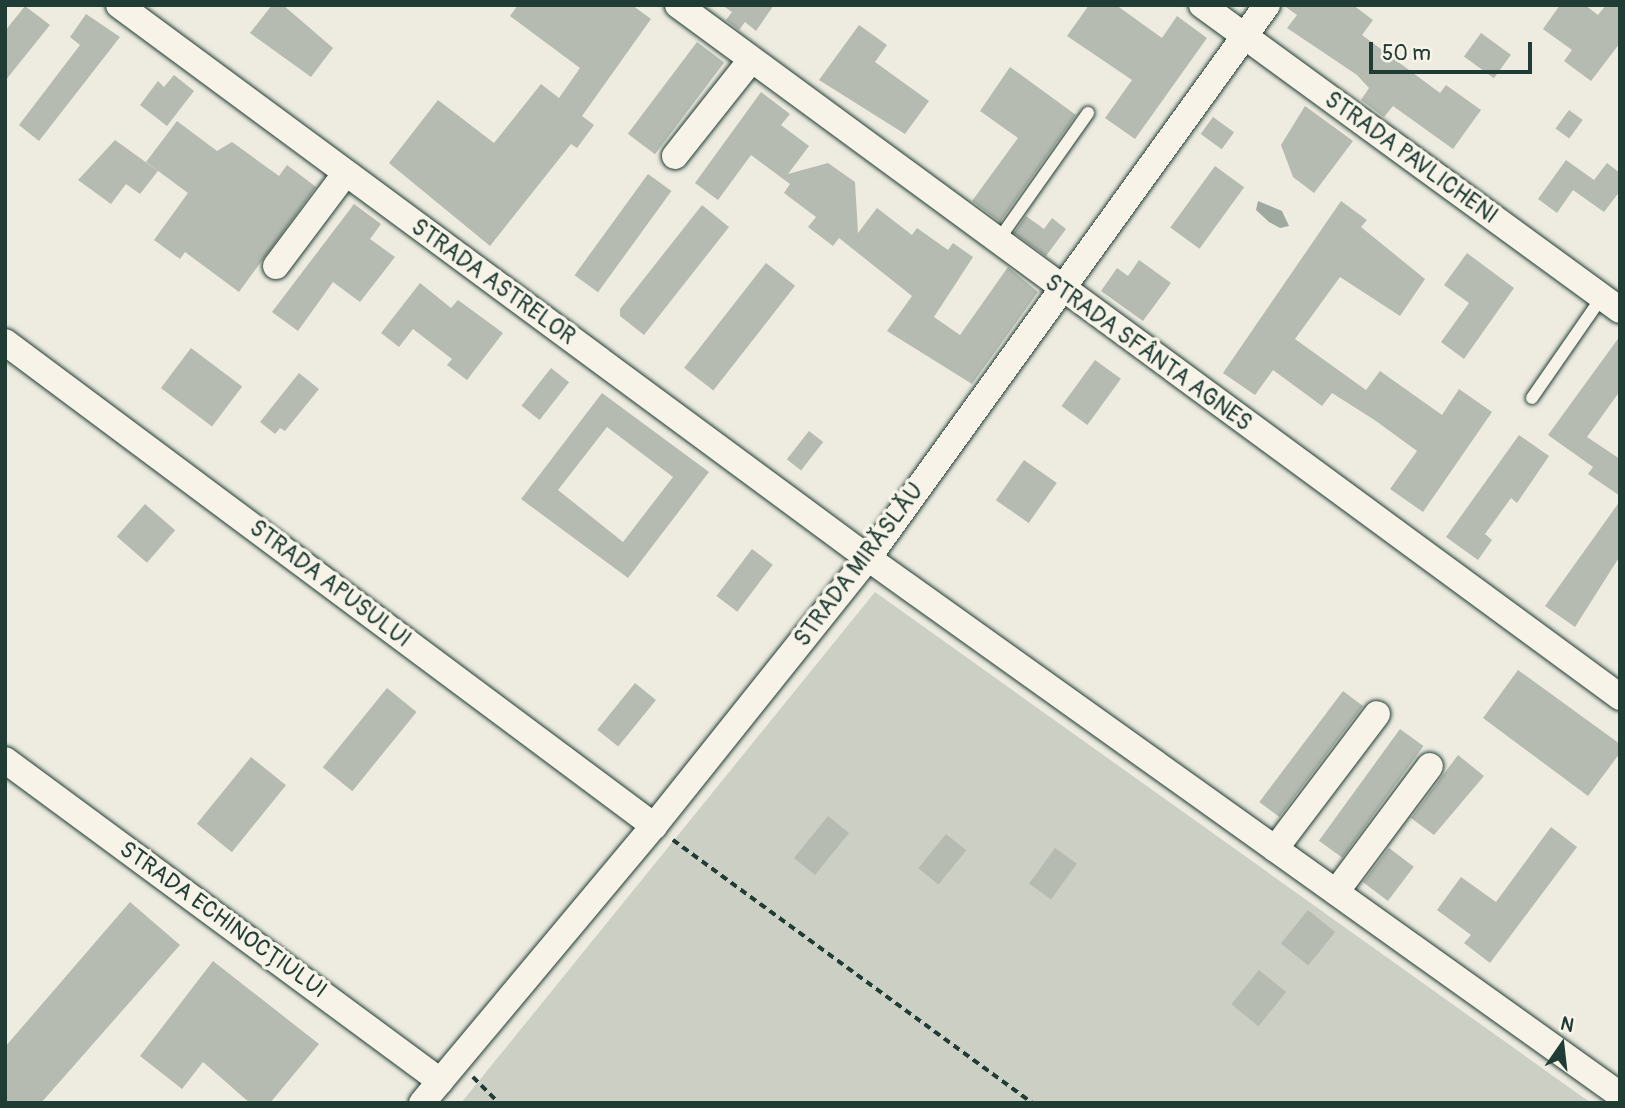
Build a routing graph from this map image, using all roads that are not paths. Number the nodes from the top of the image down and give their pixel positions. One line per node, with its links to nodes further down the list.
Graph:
1 (119, 5): 9 (street, STRADA ASTRELOR)
2 (678, 5): 6 (street, STRADA SFÂNTA AGNES)
3 (1202, 5): 5 (street, STRADA PAVLICHENI)
4 (1267, 5): 5 (street, STRADA MIRĂSLĂU)
5 (1245, 36): 12 (street, STRADA MIRĂSLĂU); 13 (street, STRADA PAVLICHENI)
6 (751, 60): 8 (street); 10 (street, STRADA SFÂNTA AGNES)
7 (1088, 113): 10 (lane)
8 (675, 156)
9 (345, 174): 11 (street); 16 (street, STRADA ASTRELOR)
10 (996, 242): 12 (street, STRADA SFÂNTA AGNES)
11 (276, 266)
12 (1063, 291): 16 (street, STRADA MIRĂSLĂU); 17 (street, STRADA SFÂNTA AGNES)
13 (1611, 304): 15 (lane)
14 (5, 342): 21 (street, STRADA APUSULUI)
15 (1532, 398)
16 (868, 558): 21 (street, STRADA MIRĂSLĂU); 22 (street, STRADA ASTRELOR)
17 (1620, 697)
18 (1377, 714): 22 (street)
19 (5, 760): 24 (street, STRADA ECHINOCȚIULUI)
20 (1430, 766): 23 (street)
21 (654, 826): 24 (street, STRADA MIRĂSLĂU)
22 (1275, 849): 23 (street, STRADA ASTRELOR)
23 (1336, 892): 25 (street, STRADA ASTRELOR)
24 (440, 1082): 26 (street, STRADA MIRĂSLĂU)
25 (1620, 1096)
26 (422, 1103)

